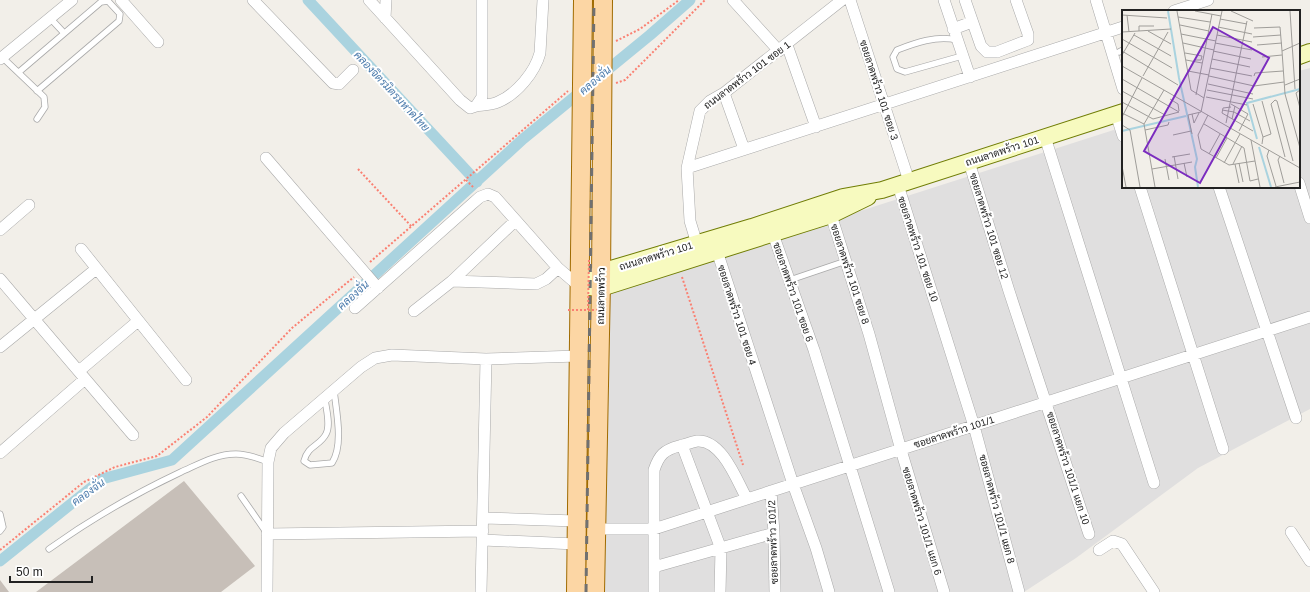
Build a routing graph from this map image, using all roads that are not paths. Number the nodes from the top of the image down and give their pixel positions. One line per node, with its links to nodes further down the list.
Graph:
1 (72, 0): 19 (street)
2 (121, 0): 27 (street)
3 (253, 0): 33 (street)
4 (369, 0): 20 (street)
5 (386, 0): 20 (street)
6 (482, 0): 39 (street)
7 (543, 0): 39 (street)
8 (583, 0): 71 (main road)
9 (603, 0): 67 (main road, ถนนลาดพร้าว)
10 (733, 0): 28 (street)
11 (850, 0): 40 (street, ซอยลาดพร้าว 101 ซอย 3)
12 (944, 0): 23 (street)
13 (965, 0): 21 (street)
14 (1016, 0): 21 (street)
15 (1096, 0): 25 (street)
16 (1208, 0): 18 (street)
17 (836, 2): 28 (street, ถนนลาดพร้าว 101 ซอย 1)
18 (1182, 7)
19 (50, 18): 24 (lane); 32 (street)
20 (386, 18): 39 (street)
21 (972, 22): 23 (street)
22 (1122, 27): 25 (street)
23 (953, 29): 26 (street)
24 (64, 33): 34 (lane); 37 (lane)
25 (1106, 33): 35 (street); 36 (street)
26 (957, 40): 30 (street); 30 (lane)
27 (158, 42)
28 (783, 48): 38 (street, ถนนลาดพร้าว 101 ซอย 1); 43 (street)
29 (1310, 52): 31 (street)
30 (962, 56): 35 (street)
31 (1300, 56)
32 (1, 58): 34 (lane)
33 (353, 70)
34 (19, 72): 37 (lane)
35 (970, 77): 40 (street)
36 (1122, 86)
37 (37, 91): 42 (lane)
38 (724, 93): 46 (street); 49 (street, ถนนลาดพร้าว 101 ซอย 1)
39 (479, 102)
40 (884, 105): 43 (street); 50 (street, ซอยลาดพร้าว 101 ซอย 3)
41 (1120, 113): 44 (street); 45 (street, ถนนลาดพร้าว 101)
42 (37, 119)
43 (816, 127): 46 (street)
44 (1122, 128)
45 (1045, 137): 48 (street, ถนนลาดพร้าว 101); 84 (street)
46 (744, 149): 49 (street)
47 (266, 158): 72 (street)
48 (969, 162): 50 (street, ถนนลาดพร้าว 101); 88 (street, ซอยลาดพร้าว 101 ซอย 12)
49 (687, 168): 61 (street, ถนนลาดพร้าว 101 ซอย 1)
50 (904, 183): 54 (street, ถนนลาดพร้าว 101); 90 (street, ซอยลาดพร้าว 101 ซอย 10)
51 (1300, 186): 57 (street)
52 (1140, 188): 80 (street)
53 (1219, 188): 78 (street)
54 (882, 190): 56 (street, ถนนลาดพร้าว 101); 61 (street, ถนนลาดพร้าว 101)
55 (29, 205): 59 (street)
56 (831, 215): 60 (street, ถนนลาดพร้าว 101); 64 (street, ซอยลาดพร้าว 101 ซอย 8)
57 (1310, 218)
58 (515, 221): 65 (street); 70 (street); 72 (street)
59 (0, 230)
60 (773, 234): 63 (street, ถนนลาดพร้าว 101); 69 (street, ซอยลาดพร้าว 101 ซอย 6)
61 (697, 244): 67 (street, ถนนลาดพร้าว 101)
62 (81, 249): 66 (street)
63 (717, 252): 67 (street, ถนนลาดพร้าว 101); 99 (street, ซอยลาดพร้าว 101 ซอย 4)
64 (846, 261): 69 (lane); 94 (street, ซอยลาดพร้าว 101 ซอย 8)
65 (558, 268): 70 (street); 71 (street)
66 (96, 269): 76 (street); 77 (street)
67 (597, 273): 71 (street, ถนนลาดพร้าว 101); 107 (main road, ถนนลาดพร้าว)
68 (0, 279): 76 (street)
69 (790, 280): 97 (street, ซอยลาดพร้าว 101 ซอย 6)
70 (452, 281): 74 (street)
71 (578, 286): 81 (main road)
72 (377, 287): 73 (street)
73 (355, 308)
74 (414, 312)
75 (1310, 317): 78 (street, ซอยลาดพร้าว 101/1)
76 (34, 320): 79 (street); 83 (street)
77 (138, 321): 83 (street); 85 (street)
78 (1266, 331): 80 (street, ซอยลาดพร้าว 101/1); 89 (street)
79 (0, 347)
80 (1194, 354): 84 (street, ซอยลาดพร้าว 101/1); 93 (street)
81 (578, 356): 82 (street); 106 (main road)
82 (486, 359): 86 (street); 105 (street)
83 (82, 375): 91 (street); 95 (street)
84 (1120, 378): 88 (street, ซอยลาดพร้าว 101/1); 98 (street)
85 (186, 380)
86 (334, 390): 87 (street); 87 (lane)
87 (325, 398): 96 (street)
88 (1046, 402): 90 (street, ซอยลาดพร้าว 101/1); 113 (street, ซอยลาดพร้าว 101/1 แยก 10)
89 (1296, 418)
90 (974, 426): 94 (street, ซอยลาดพร้าว 101/1); 131 (street, ซอยลาดพร้าว 101/1 แยก 8)
91 (133, 435)
92 (682, 446): 102 (street); 103 (street); 108 (street)
93 (1223, 449)
94 (900, 450): 97 (street, ซอยลาดพร้าว 101/1); 130 (street, ซอยลาดพร้าว 101/1 แยก 6)
95 (0, 453)
96 (268, 462): 112 (street); 116 (lane)
97 (850, 466): 99 (street, ซอยลาดพร้าว 101/1); 129 (street, ซอยลาดพร้าว 101 ซอย 6)
98 (1154, 483)
99 (793, 484): 100 (street, ซอยลาดพร้าว 101/1); 128 (street, ซอยลาดพร้าว 101 ซอย 4)
100 (771, 491): 102 (street, ซอยลาดพร้าว 101/1); 111 (street, ซอยลาดพร้าว 101/2)
101 (241, 496): 112 (lane)
102 (747, 499): 103 (street, ซอยลาดพร้าว 101/1)
103 (708, 512): 108 (street, ซอยลาดพร้าว 101/1); 117 (street)
104 (0, 514): 109 (lane)
105 (483, 518): 106 (street); 114 (street)
106 (576, 521): 115 (main road)
107 (596, 529): 108 (street, ซอยลาดพร้าว 101/1); 124 (main road, ถนนลาดพร้าว)
108 (654, 529): 120 (street)
109 (0, 531)
110 (1291, 532): 119 (street)
111 (774, 533): 117 (street); 127 (street, ซอยลาดพร้าว 101/2)
112 (267, 534): 114 (street); 121 (street)
113 (1089, 534)
114 (483, 536): 115 (street); 122 (street)
115 (576, 544): 123 (main road)
116 (49, 549)
117 (721, 549): 120 (street); 126 (street)
118 (1099, 550): 132 (street)
119 (1310, 561)
120 (654, 567): 125 (street)
121 (266, 592)
122 (481, 592)
123 (576, 592)
124 (595, 592)
125 (654, 592)
126 (720, 592)
127 (775, 592)
128 (829, 592)
129 (888, 592)
130 (944, 592)
131 (1019, 592)
132 (1154, 592)

